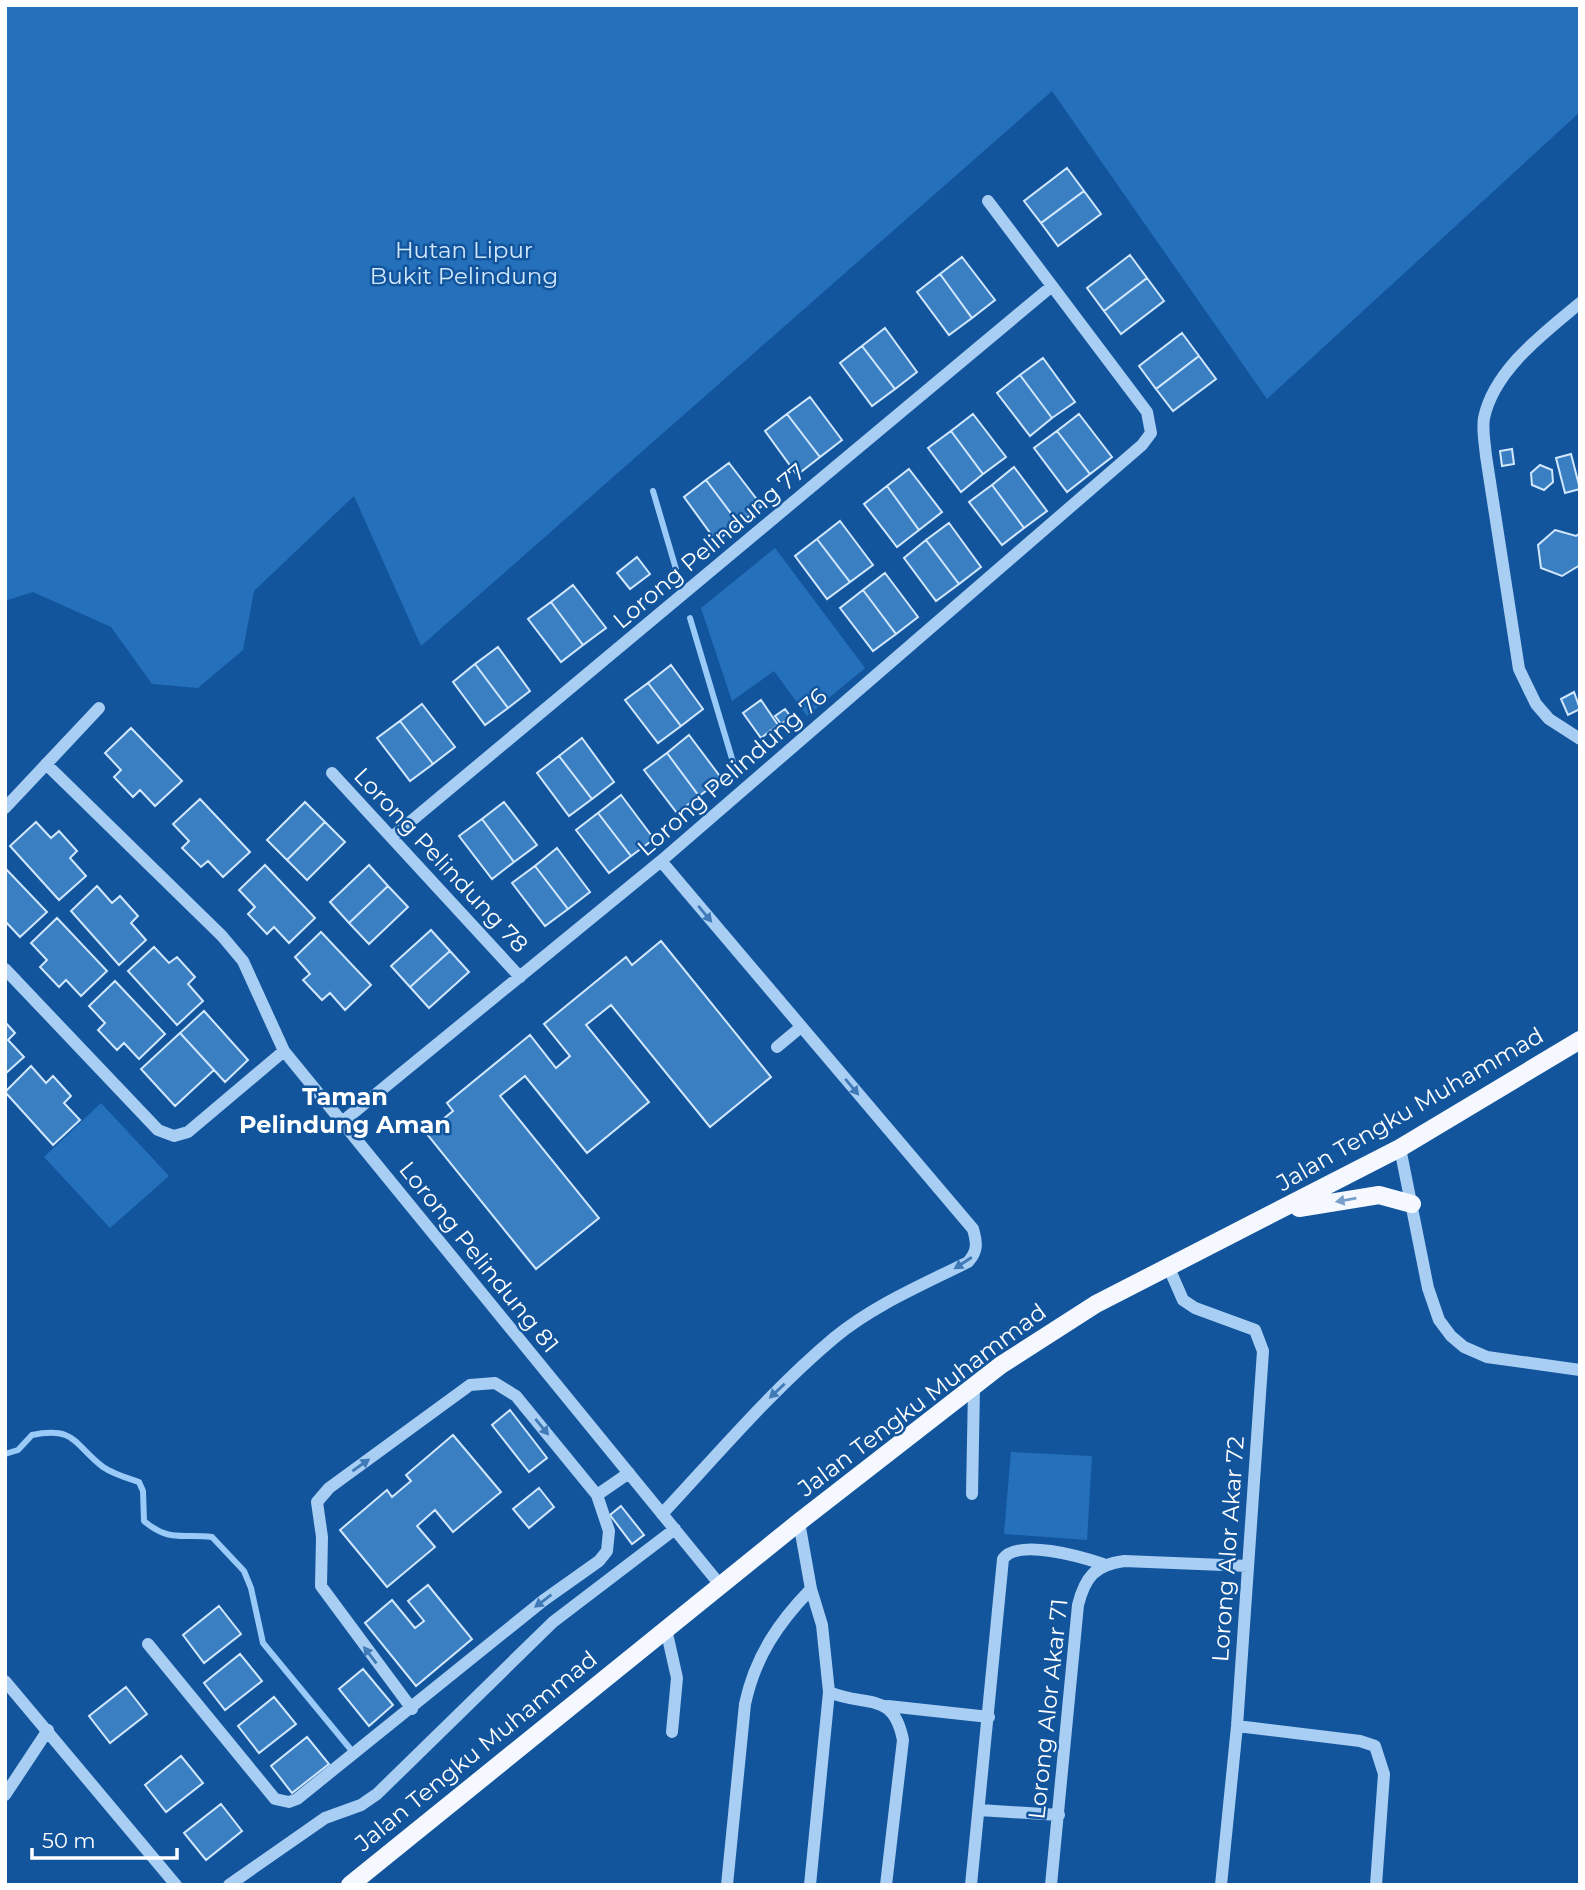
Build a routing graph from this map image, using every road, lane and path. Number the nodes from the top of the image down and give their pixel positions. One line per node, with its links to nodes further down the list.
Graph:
1 (988, 201): 2 (street)
2 (1052, 286): 9 (street, Lorong Pelindung 77); 10 (street, Lorong Pelindung 76)
3 (1580, 303): 5 (street)
4 (99, 708): 6 (street)
5 (1580, 739)
6 (46, 765): 8 (street); 16 (street, Lorong Pelindung 81)
7 (332, 773): 9 (street, Lorong Pelindung 78)
8 (5, 808)
9 (392, 837): 12 (street, Lorong Pelindung 78)
10 (661, 862): 12 (street, Lorong Pelindung 76); 13 (street, one-way to 13)
11 (5, 969): 16 (street)
12 (520, 976): 17 (street, Lorong Pelindung 76)
13 (801, 1027): 15 (street); 27 (street, one-way to 27)
14 (1580, 1040): 18 (main road, Jalan Tengku Muhammad)
15 (777, 1047)
16 (284, 1051): 17 (street, Lorong Pelindung 81)
17 (342, 1122): 24 (street, Lorong Pelindung 81)
18 (1400, 1148): 19 (street); 20 (main road, Jalan Tengku Muhammad)
19 (1412, 1204): 20 (main road, one-way to 20); 22 (street)
20 (1279, 1212): 21 (main road, Jalan Tengku Muhammad)
21 (1169, 1268): 23 (main road, Jalan Tengku Muhammad); 31 (street, Lorong Alor Akar 72)
22 (1580, 1370)
23 (974, 1388): 25 (street); 28 (main road, Jalan Tengku Muhammad)
24 (629, 1473): 26 (street); 27 (street, Lorong Pelindung 81)
25 (972, 1494)
26 (597, 1495): 39 (street, one-way to 39); 39 (street, one-way to 26)
27 (663, 1514): 29 (street, Lorong Pelindung 81)
28 (799, 1522): 32 (main road, Jalan Tengku Muhammad); 33 (street)
29 (675, 1529): 32 (street, Lorong Pelindung 81); 48 (street)
30 (1103, 1564): 31 (street); 40 (street); 46 (street, Lorong Alor Akar 71)
31 (1248, 1566): 41 (street, Lorong Alor Akar 72)
32 (721, 1586): 34 (main road, Jalan Tengku Muhammad)
33 (811, 1589): 37 (street); 50 (street)
34 (666, 1629): 43 (street); 49 (main road, Jalan Tengku Muhammad)
35 (148, 1644): 39 (street)
36 (5, 1681): 42 (street)
37 (829, 1692): 38 (street); 51 (street)
38 (884, 1705): 40 (street); 52 (street)
39 (412, 1709)
40 (989, 1717): 45 (street)
41 (1237, 1726): 55 (street, Lorong Alor Akar 72); 56 (street)
42 (48, 1730): 44 (street); 47 (street)
43 (672, 1732)
44 (5, 1795)
45 (979, 1810): 46 (street); 53 (street)
46 (1059, 1815): 54 (street, Lorong Alor Akar 71)
47 (175, 1885)
48 (229, 1885)
49 (350, 1885)
50 (727, 1885)
51 (810, 1885)
52 (886, 1885)
53 (971, 1885)
54 (1051, 1885)
55 (1221, 1885)
56 (1376, 1885)

